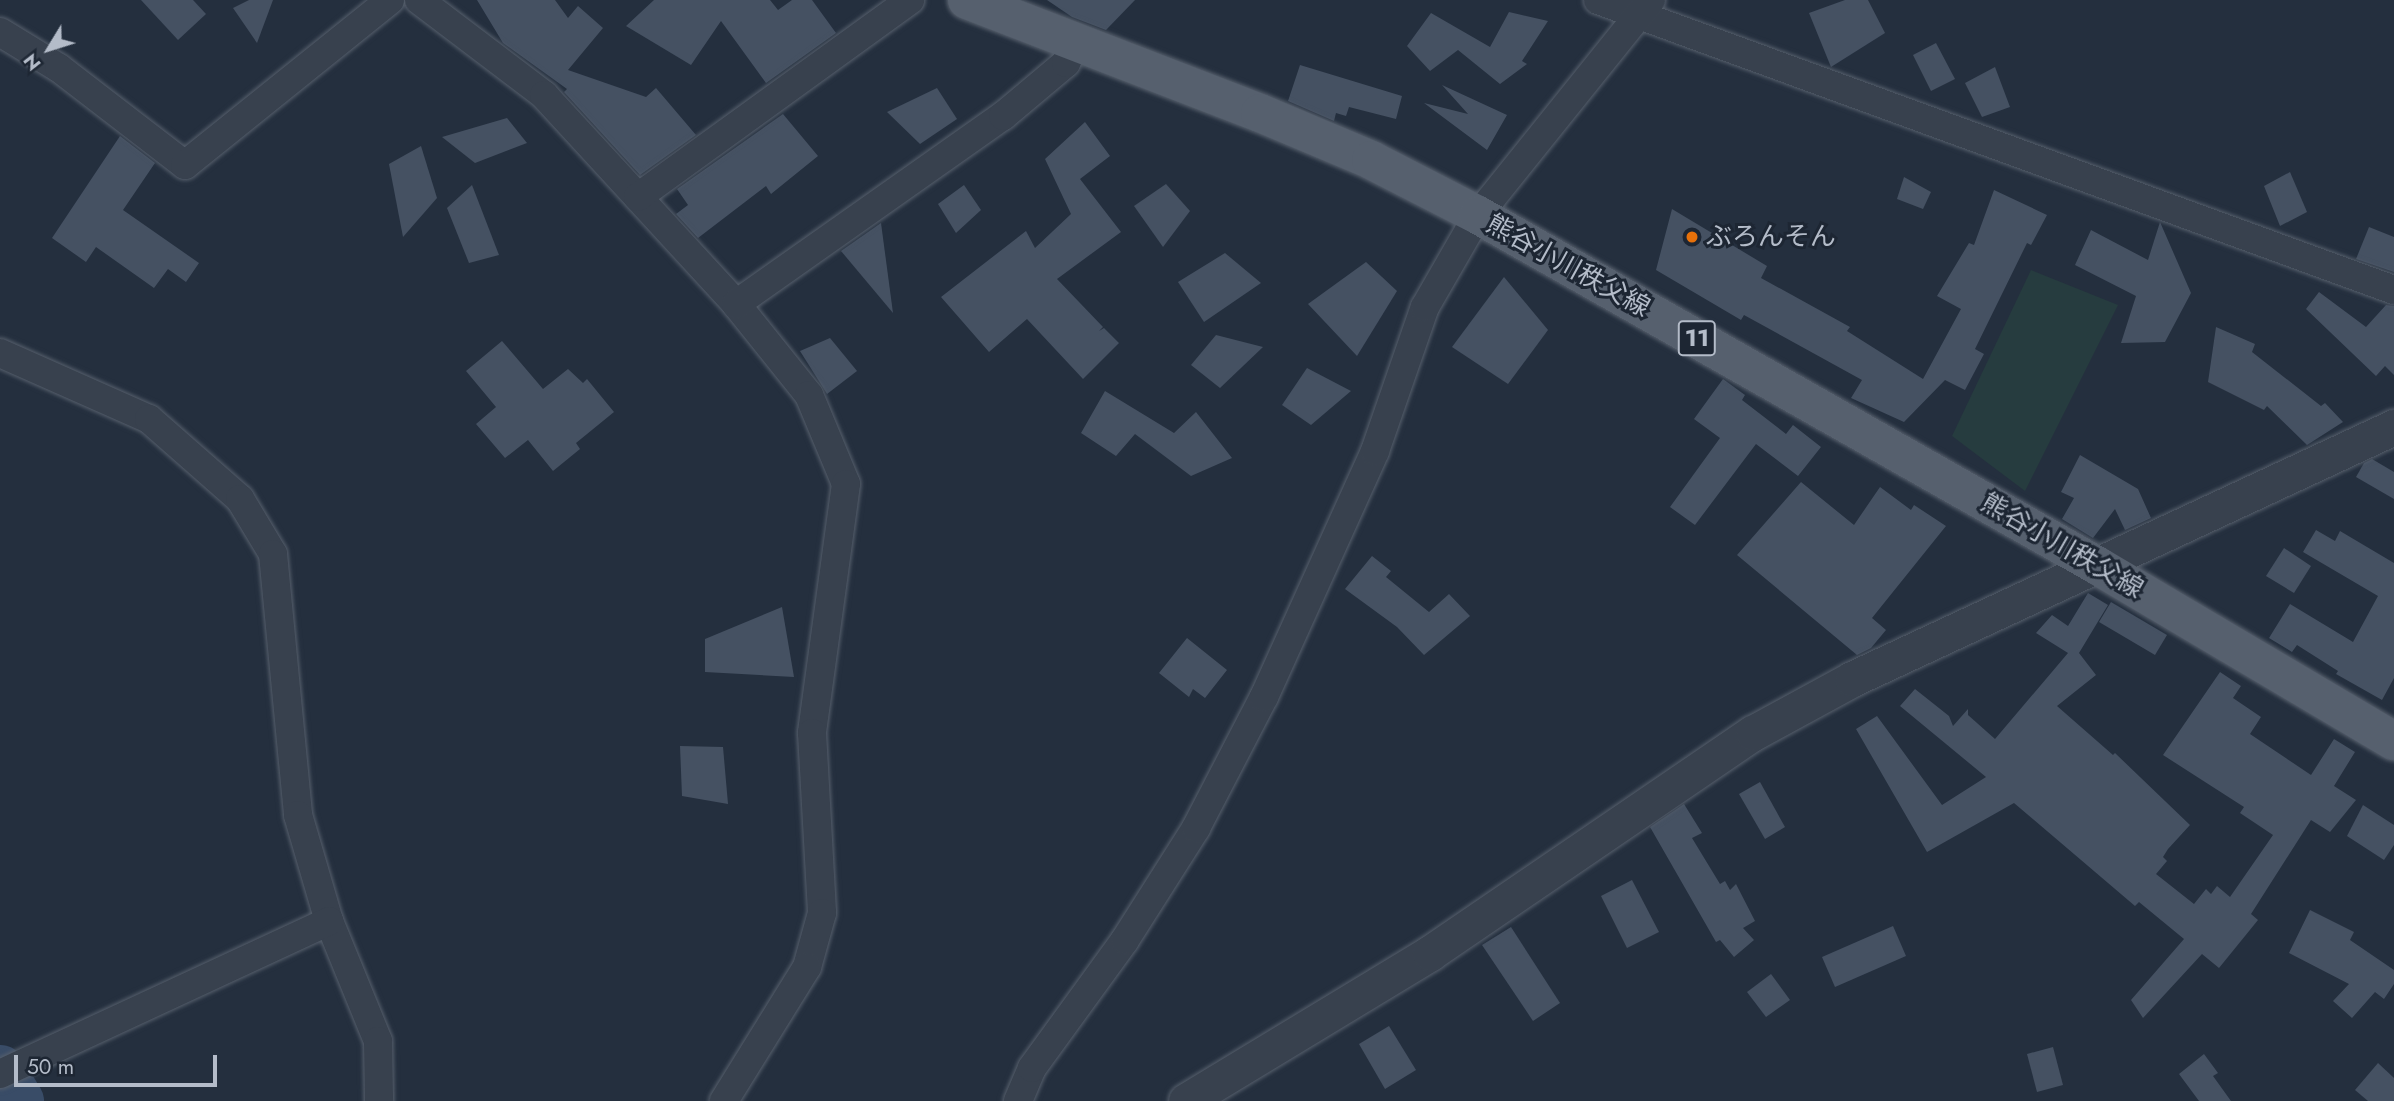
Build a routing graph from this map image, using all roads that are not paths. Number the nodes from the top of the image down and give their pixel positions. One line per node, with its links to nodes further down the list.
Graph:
1 (390, 0): 7 (street)
2 (419, 0): 9 (street)
3 (910, 0): 9 (street)
4 (967, 0): 8 (main road, 熊谷小川秩父線 / 11)
5 (1598, 0): 6 (street)
6 (1645, 7): 10 (street); 11 (street)
7 (0, 32)
8 (1076, 42): 10 (main road, 熊谷小川秩父線 / 11); 12 (street)
9 (638, 197): 12 (street)
10 (1478, 215): 15 (main road, 熊谷小川秩父線 / 11); 21 (street)
11 (2394, 290)
12 (736, 304): 20 (street)
13 (0, 353): 17 (street)
14 (2394, 427): 15 (street)
15 (2098, 565): 16 (main road, 熊谷小川秩父線 / 11); 22 (street)
16 (2394, 741)
17 (329, 921): 18 (street); 19 (street)
18 (0, 1074)
19 (379, 1101)
20 (724, 1101)
21 (1018, 1101)
22 (1186, 1101)

